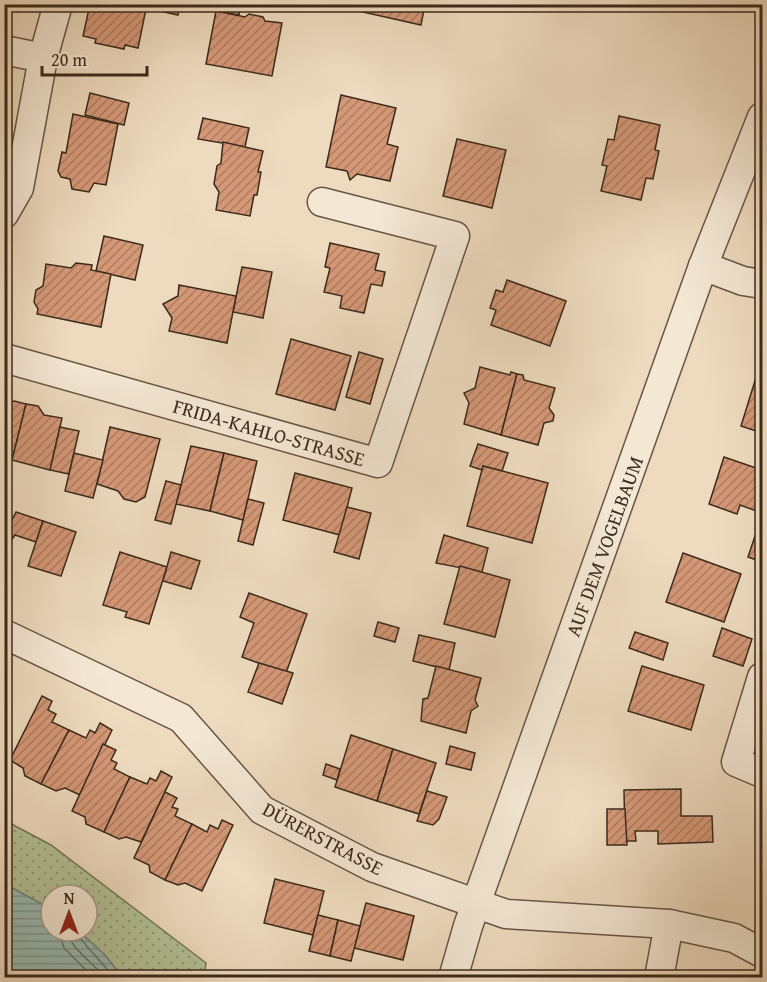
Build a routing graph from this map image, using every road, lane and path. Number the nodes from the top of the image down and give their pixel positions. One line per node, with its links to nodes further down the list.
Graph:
1 (58, 4): 3 (street)
2 (4, 50): 3 (street)
3 (43, 58): 6 (street)
4 (762, 117): 7 (street, AUF DEM VOGELBAUM)
5 (322, 201): 9 (street, FRIDA-KAHLO-STRASSE)
6 (4, 214)
7 (703, 266): 8 (street); 13 (street, AUF DEM VOGELBAUM)
8 (762, 284)
9 (4, 358)
10 (4, 634): 13 (street, DÜRERSTRASSE)
11 (762, 677): 12 (street)
12 (762, 772)
13 (477, 903): 14 (street, DÜRERSTRASSE); 16 (street, AUF DEM VOGELBAUM)
14 (669, 924): 15 (street, DÜRERSTRASSE); 17 (street)
15 (762, 952)
16 (453, 978)
17 (659, 978)

